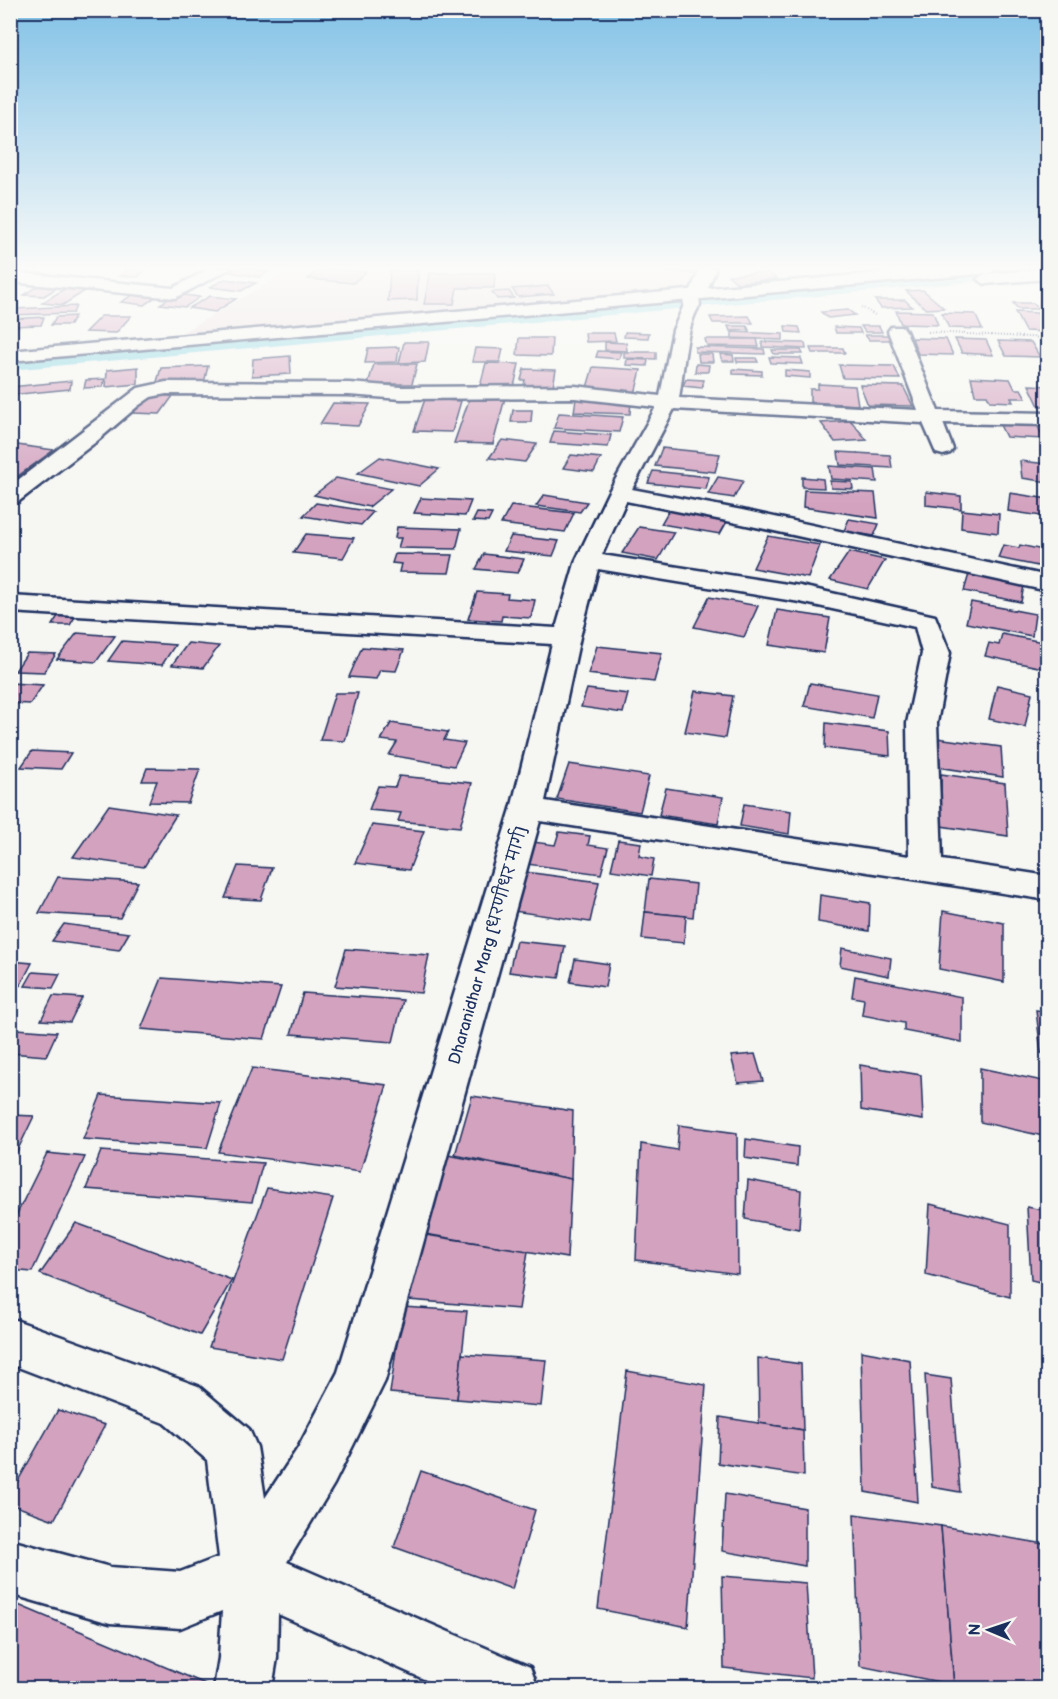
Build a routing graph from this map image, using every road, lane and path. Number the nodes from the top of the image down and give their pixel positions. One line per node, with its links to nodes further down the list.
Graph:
1 (108, 347): 4 (street)
2 (679, 347): 5 (street, Dharanidhar Marg [धरणीधर मार्ग])
3 (903, 347): 6 (street)
4 (10, 356)
5 (669, 401): 6 (street); 9 (street, Dharanidhar Marg [धरणीधर मार्ग]); 10 (street)
6 (931, 417): 7 (street); 8 (street)
7 (1047, 419)
8 (943, 449)
9 (619, 493): 11 (street, Dharanidhar Marg [धरणीधर मार्ग]); 12 (street)
10 (10, 497)
11 (588, 560): 14 (street, Dharanidhar Marg [धरणीधर मार्ग]); 16 (street)
12 (1047, 584)
13 (10, 604): 14 (street)
14 (567, 637): 15 (street, Dharanidhar Marg [धरणीधर मार्ग])
15 (527, 809): 16 (street); 20 (street, Dharanidhar Marg [धरणीधर मार्ग])
16 (926, 871): 17 (street)
17 (1047, 888)
18 (10, 1341): 20 (street)
19 (10, 1567): 20 (street)
20 (249, 1573): 21 (street); 22 (street)
21 (243, 1689)
22 (509, 1689)

